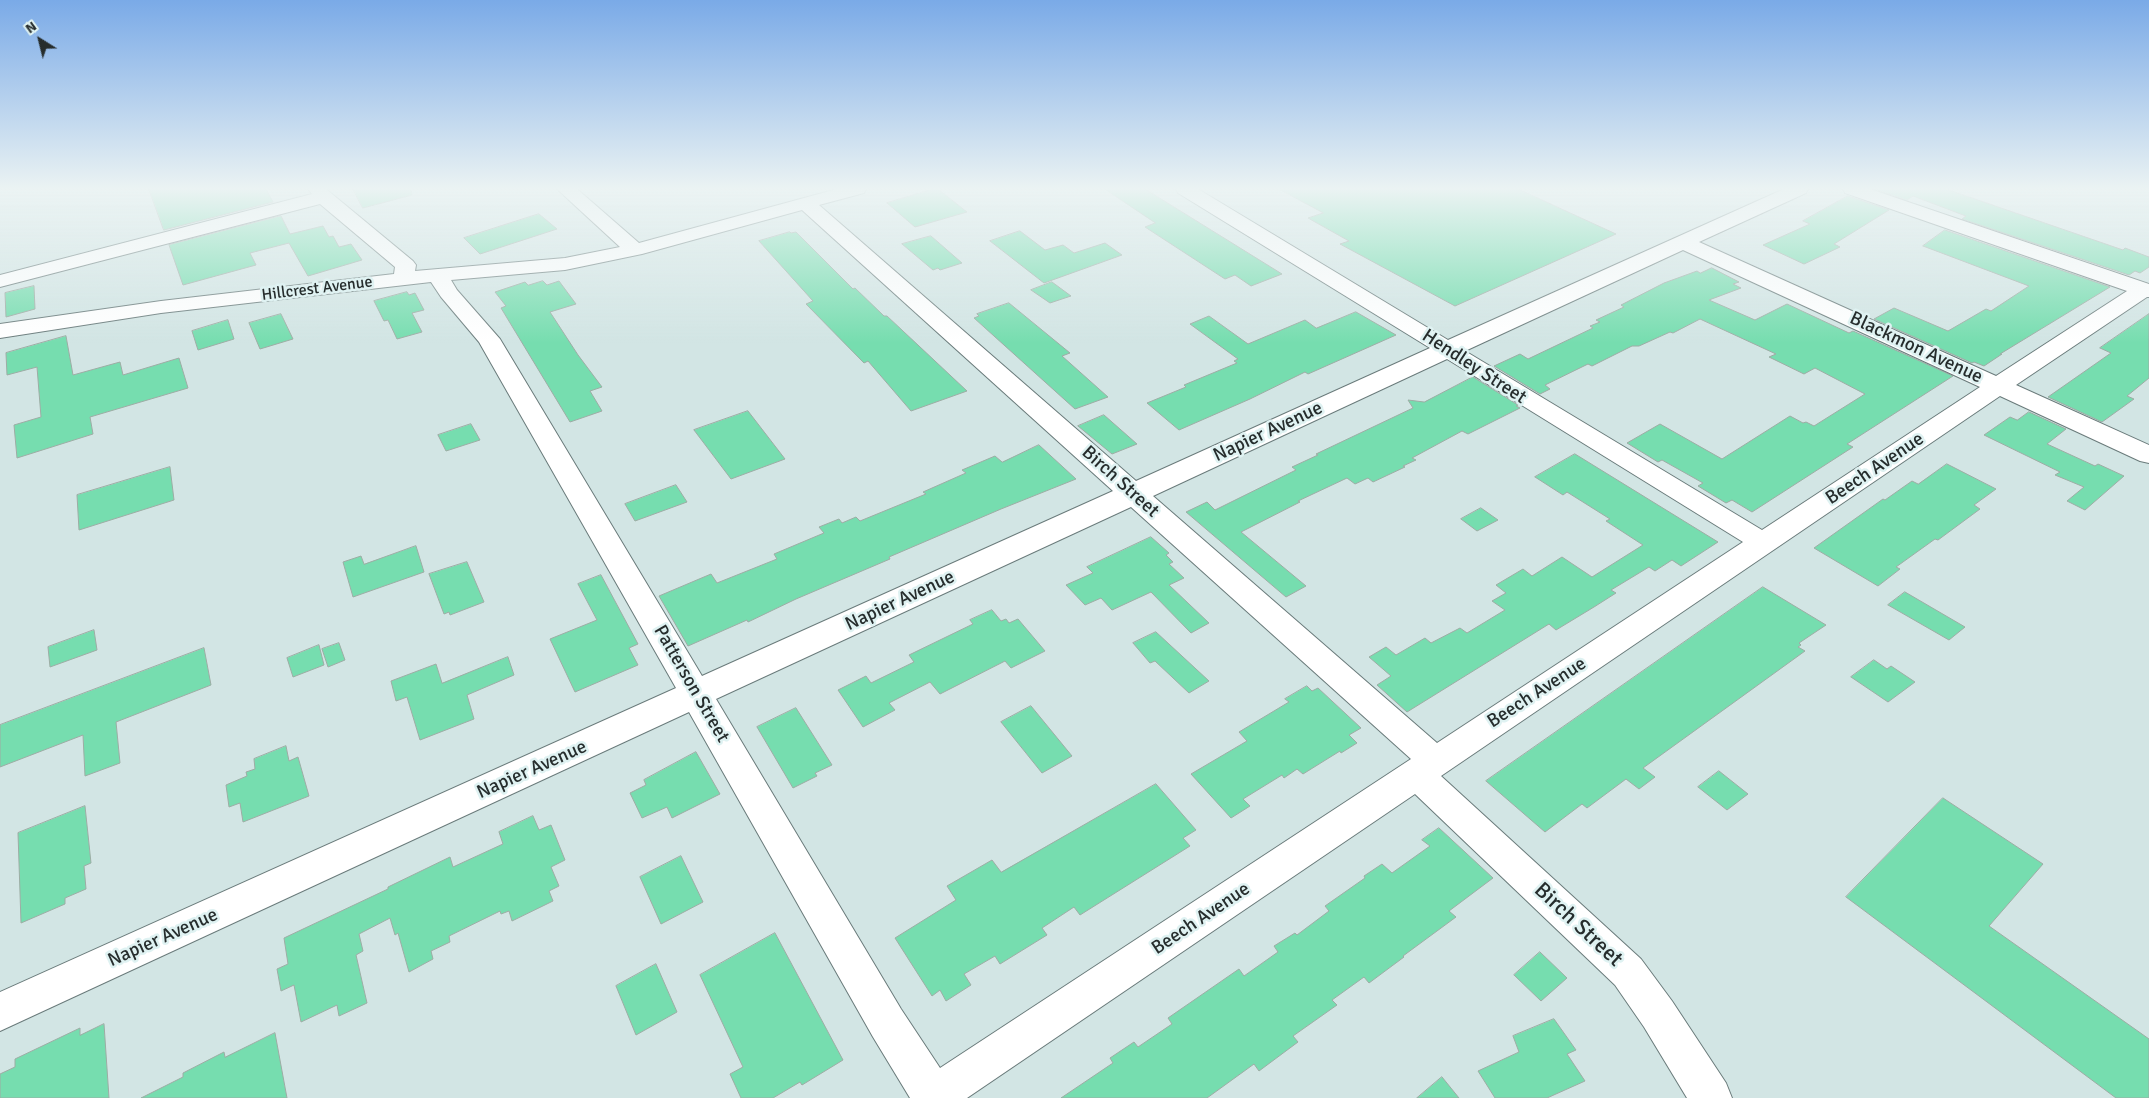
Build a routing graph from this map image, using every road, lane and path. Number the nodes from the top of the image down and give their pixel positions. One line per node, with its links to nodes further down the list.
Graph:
1 (148, 240): 13 (street)
2 (376, 240): 12 (street)
3 (624, 240): 10 (street)
4 (670, 240): 10 (street, Hillcrest Avenue)
5 (847, 240): 19 (street, Birch Street)
6 (1269, 240): 16 (street, Hendley Street)
7 (1686, 240): 9 (street, Napier Avenue)
8 (2002, 240): 14 (street)
9 (1682, 242): 16 (street, Napier Avenue); 17 (street, Blackmon Avenue)
10 (635, 250): 11 (street, Hillcrest Avenue)
11 (438, 275): 12 (street, Hillcrest Avenue); 21 (street, Patterson Street)
12 (403, 279): 15 (street, Hillcrest Avenue)
13 (0, 281)
14 (2147, 290): 17 (street, Beech Avenue)
15 (0, 331)
16 (1449, 350): 19 (street, Napier Avenue); 20 (street, Hendley Street)
17 (1998, 386): 18 (street, Blackmon Avenue); 20 (street, Beech Avenue)
18 (2149, 455)
19 (1133, 494): 21 (street, Napier Avenue); 22 (street, Birch Street)
20 (1764, 543): 22 (street, Beech Avenue)
21 (698, 694): 23 (street, Napier Avenue); 24 (street, Patterson Street)
22 (1426, 768): 24 (street, Beech Avenue); 25 (street, Birch Street)
23 (0, 1012)
24 (934, 1097)
25 (1711, 1098)

